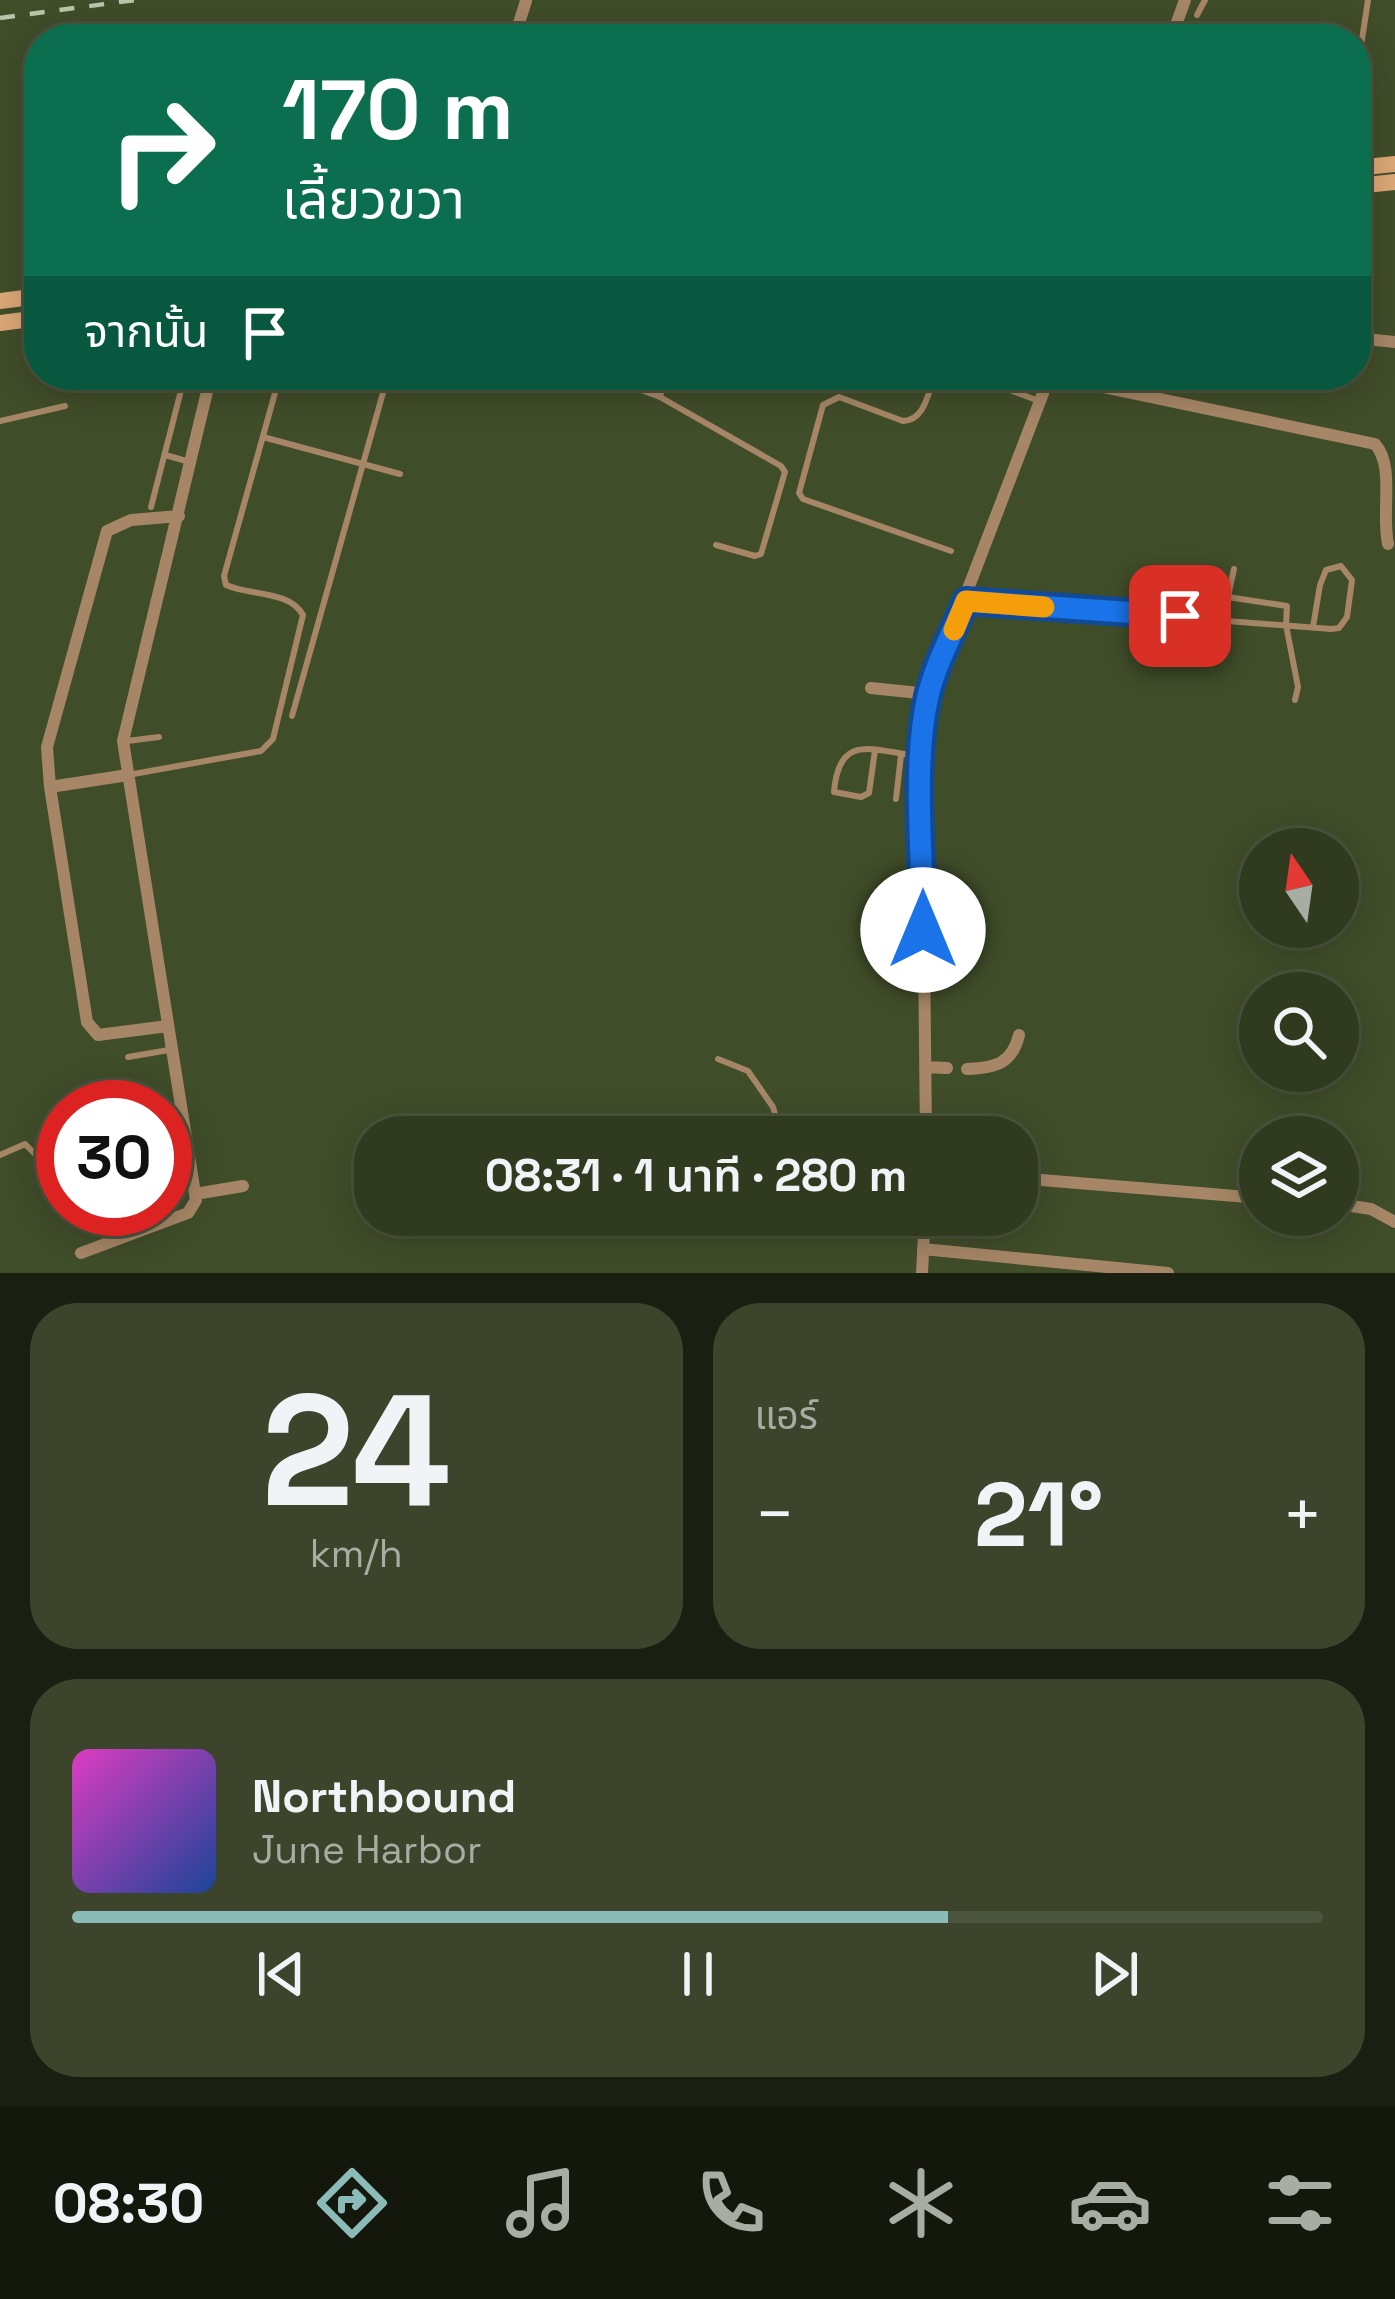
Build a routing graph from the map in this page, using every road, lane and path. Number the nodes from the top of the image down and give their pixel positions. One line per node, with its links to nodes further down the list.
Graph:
1 (1204, 0): 2 (lane)
2 (1197, 15)
3 (181, 390): 18 (lane)
4 (208, 390): 19 (street)
5 (276, 390): 17 (lane)
6 (384, 390): 20 (lane)
7 (641, 390): 13 (lane)
8 (662, 390): 13 (lane)
9 (929, 390): 26 (lane)
10 (1009, 390): 14 (lane)
11 (1045, 390): 14 (street)
12 (1117, 390): 24 (street)
13 (660, 397): 25 (lane)
14 (1040, 402): 29 (street)
15 (64, 406): 16 (lane)
16 (0, 421)
17 (263, 437): 20 (lane); 42 (lane)
18 (165, 455): 19 (lane); 22 (lane)
19 (191, 462): 23 (street)
20 (365, 465): 21 (lane); 36 (lane)
21 (400, 474)
22 (151, 507)
23 (178, 516): 38 (street); 43 (street)
24 (1388, 544)
25 (716, 545)
26 (951, 551)
27 (1234, 569): 28 (lane)
28 (1228, 597): 30 (lane); 31 (lane)
29 (966, 601): 30 (lane); 34 (street)
30 (1223, 620): 31 (lane)
31 (1286, 625): 32 (lane); 35 (lane)
32 (1313, 627): 32 (lane)
33 (871, 688): 34 (street)
34 (928, 694): 41 (street)
35 (1295, 700)
36 (292, 716)
37 (159, 736): 38 (lane)
38 (123, 741): 42 (street)
39 (875, 750): 39 (lane); 40 (lane)
40 (901, 754): 41 (lane); 44 (lane)
41 (922, 756): 50 (street)
42 (128, 775): 43 (street); 45 (street)
43 (50, 788): 45 (street)
44 (896, 799)
45 (168, 1026): 47 (street)
46 (1019, 1035): 52 (street)
47 (172, 1049): 48 (lane); 59 (street)
48 (128, 1057)
49 (718, 1059): 53 (lane)
50 (925, 1067): 51 (street); 54 (street)
51 (947, 1068)
52 (967, 1069)
53 (776, 1116)
54 (926, 1116)
55 (35, 1154): 56 (lane)
56 (0, 1156)
57 (1038, 1180): 60 (street)
58 (244, 1186): 59 (street)
59 (195, 1194): 65 (street)
60 (1239, 1196)
61 (1359, 1207): 62 (street)
62 (1395, 1222)
63 (924, 1236): 64 (street)
64 (923, 1249): 66 (street); 67 (street)
65 (81, 1253)
66 (922, 1273)
67 (1168, 1273)

